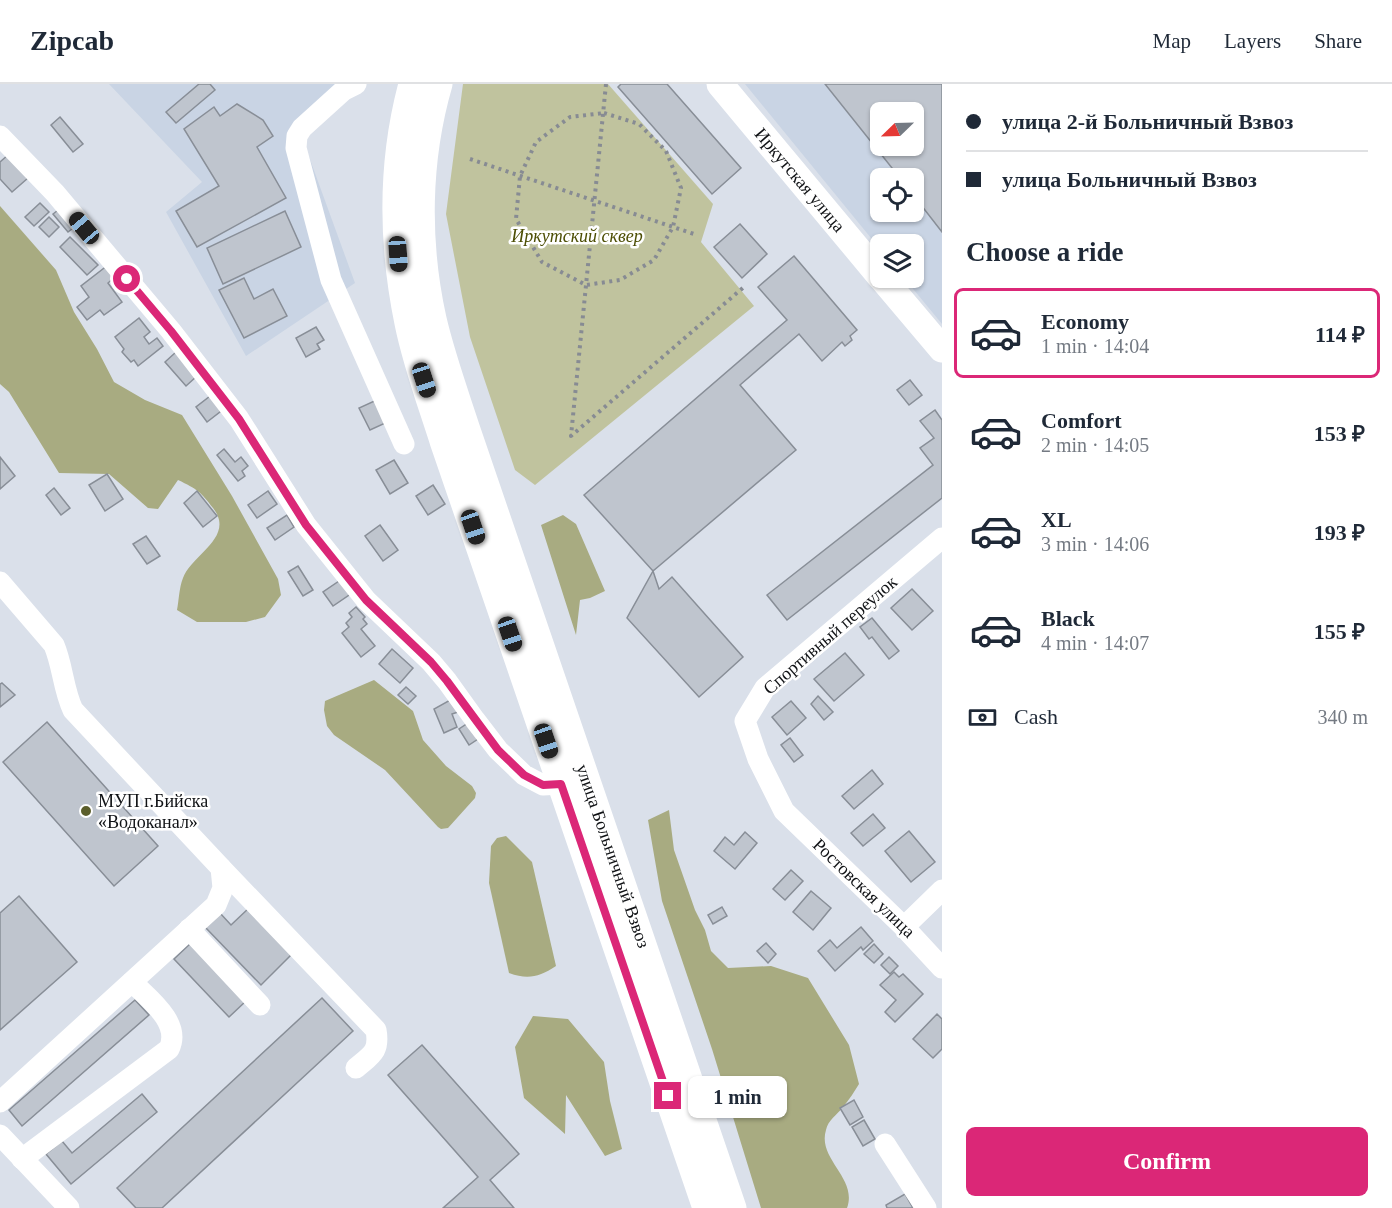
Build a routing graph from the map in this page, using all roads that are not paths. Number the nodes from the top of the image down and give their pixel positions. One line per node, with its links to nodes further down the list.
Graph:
1 (356, 84): 9 (street)
2 (412, 84): 12 (main road, улица Больничный Взвоз)
3 (439, 84): 28 (main road, улица Больничный Взвоз)
4 (720, 84): 6 (main road, Иркутская улица)
5 (0, 135): 12 (street)
6 (870, 264)
7 (890, 288): 8 (main road, Иркутская улица)
8 (942, 349)
9 (404, 444)
10 (942, 538): 13 (street, Спортивный переулок)
11 (0, 582): 14 (street)
12 (561, 784): 27 (main road, улица Больничный Взвоз)
13 (784, 811): 16 (street, Ростовская улица)
14 (221, 868): 17 (street); 21 (street)
15 (942, 890): 16 (street)
16 (904, 927): 18 (street, Ростовская улица)
17 (189, 929): 19 (street); 20 (street)
18 (942, 968)
19 (132, 981): 22 (street); 25 (street)
20 (260, 1005)
21 (356, 1068)
22 (0, 1102)
23 (0, 1135): 25 (street)
24 (885, 1144): 29 (street)
25 (22, 1158): 26 (street)
26 (69, 1208)
27 (706, 1208)
28 (733, 1208)
29 (926, 1208)

